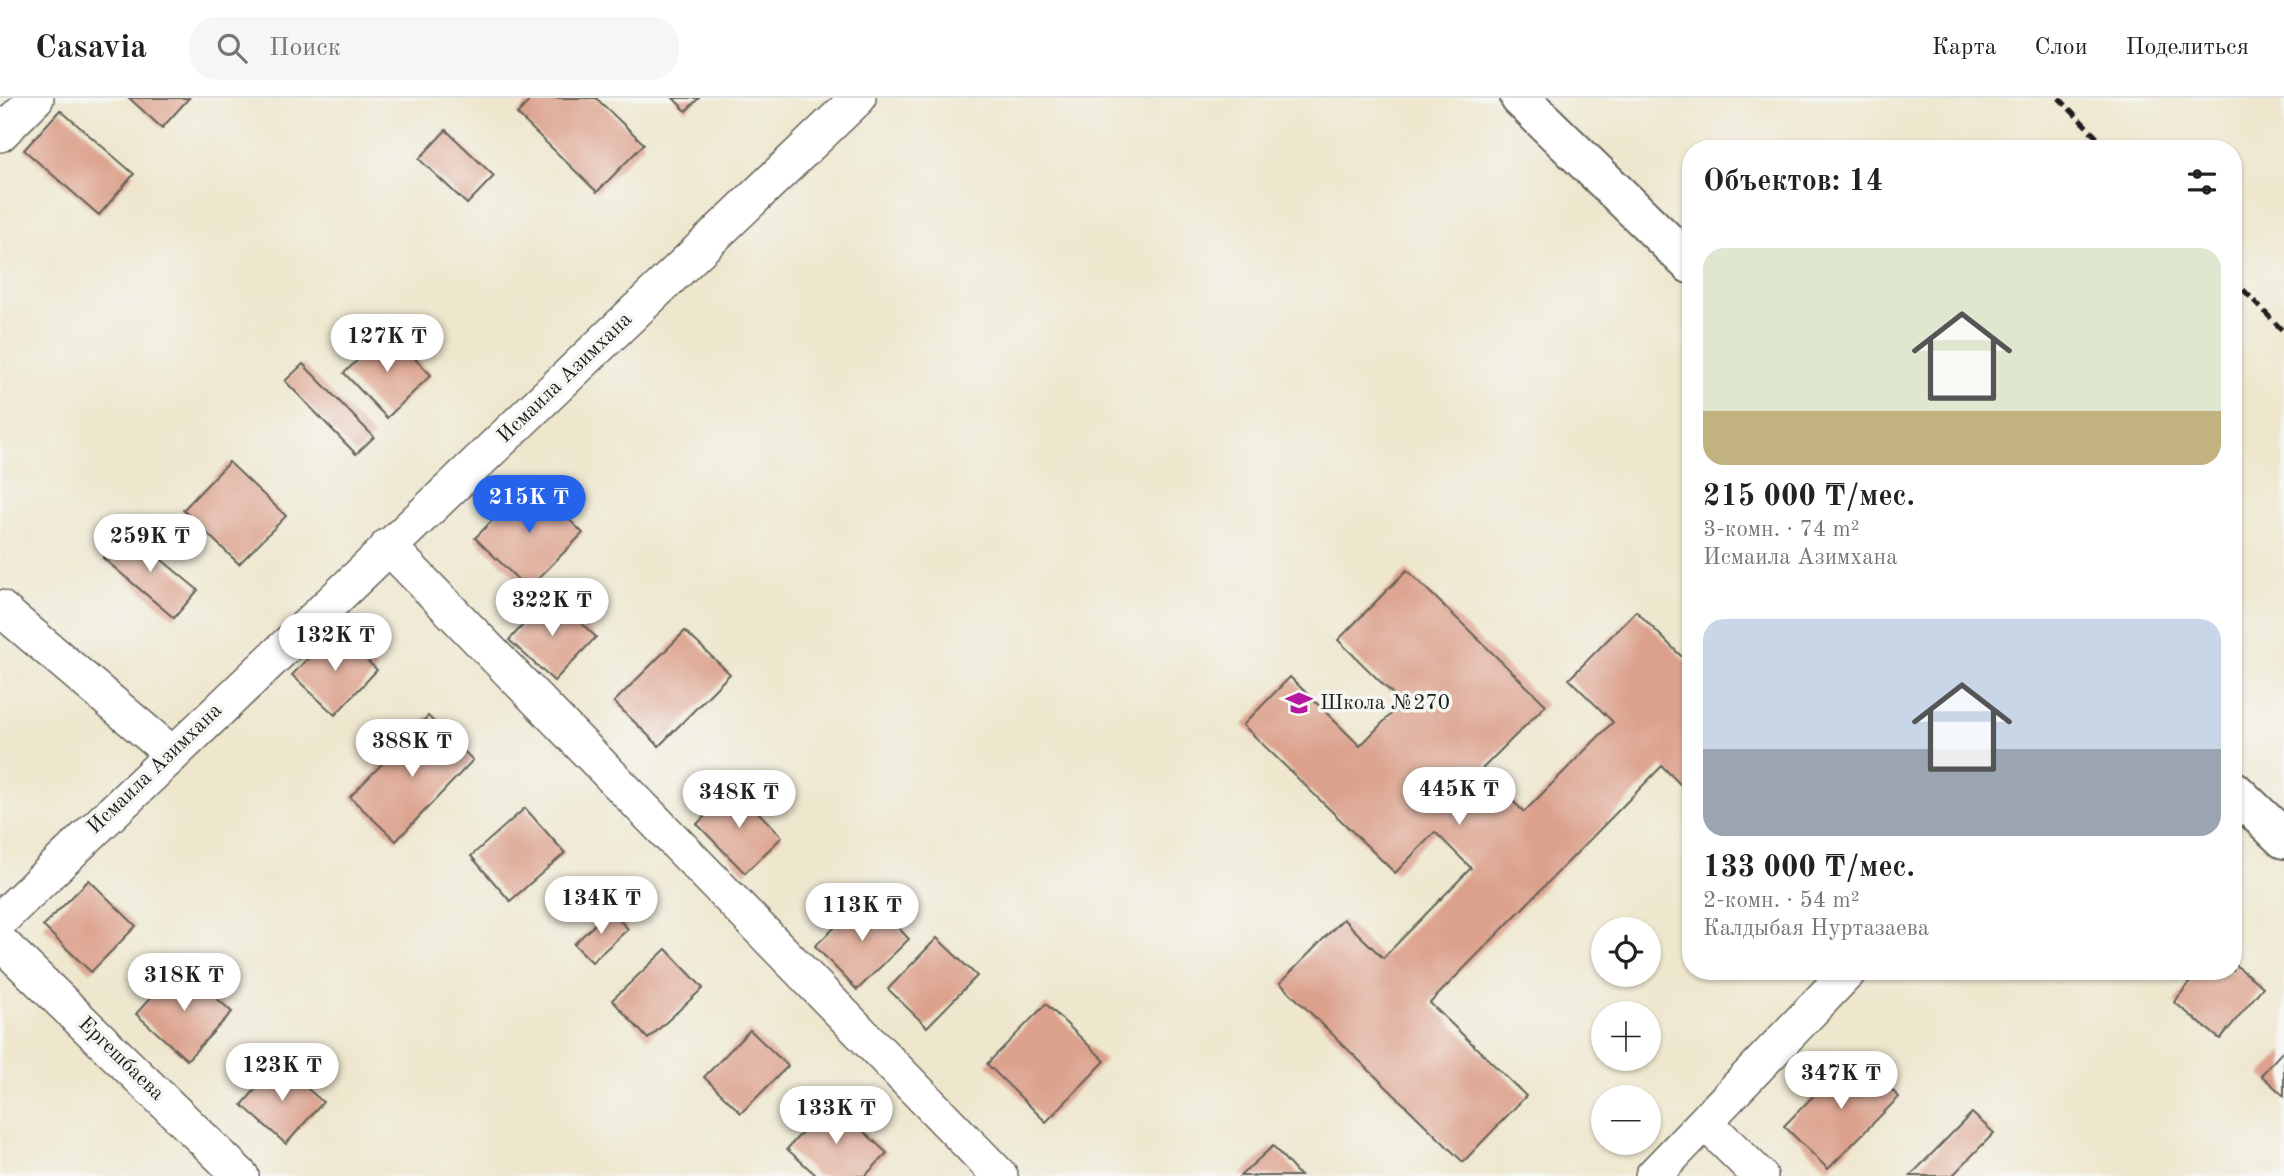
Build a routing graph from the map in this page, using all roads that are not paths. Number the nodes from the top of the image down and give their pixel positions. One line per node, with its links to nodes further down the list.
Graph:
1 (36, 98): 4 (street)
2 (858, 98): 6 (street, Исмаила Азимхана)
3 (1520, 98): 5 (street)
4 (0, 134)
5 (1682, 256)
6 (388, 546): 8 (street, Исмаила Азимхана); 16 (street)
7 (0, 608): 8 (street)
8 (171, 753): 11 (street, Исмаила Азимхана)
9 (2242, 799): 10 (street)
10 (2284, 839)
11 (0, 920)
12 (0, 942): 15 (street, Ергешбаева)
13 (1841, 980): 14 (street)
14 (1706, 1123): 17 (street); 18 (street)
15 (241, 1176)
16 (1000, 1176)
17 (1653, 1176)
18 (1760, 1176)

